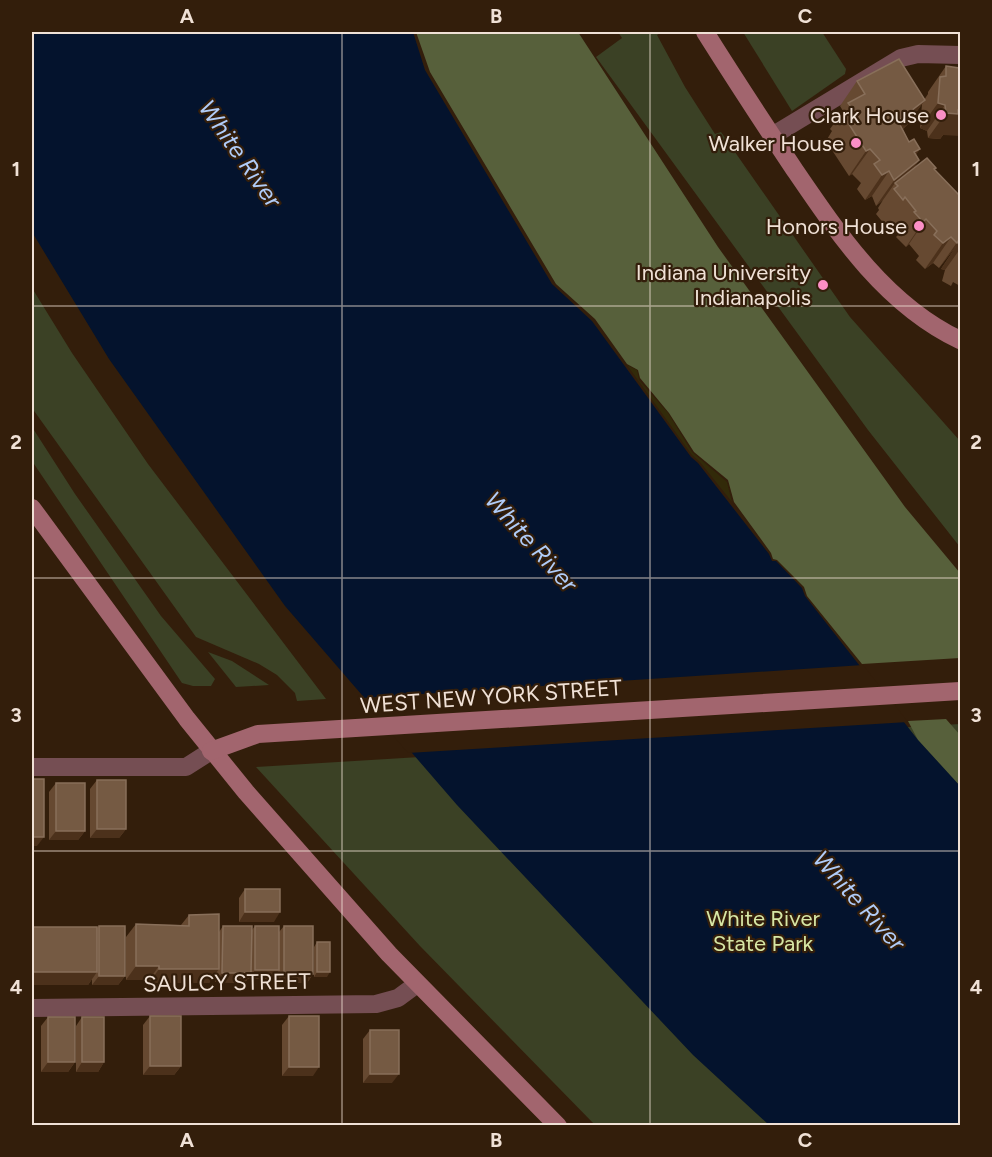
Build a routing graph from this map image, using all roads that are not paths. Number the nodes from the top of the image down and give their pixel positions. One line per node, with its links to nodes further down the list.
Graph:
1 (705, 32): 3 (main road)
2 (960, 55): 3 (street)
3 (772, 136): 4 (main road)
4 (960, 340)
5 (32, 508): 7 (main road)
6 (960, 691): 7 (main road, WEST NEW YORK STREET)
7 (211, 751): 8 (street, WEST NEW YORK STREET); 9 (main road)
8 (32, 766)
9 (417, 984): 10 (street, SAULCY STREET); 11 (main road)
10 (32, 1008)
11 (558, 1125)

